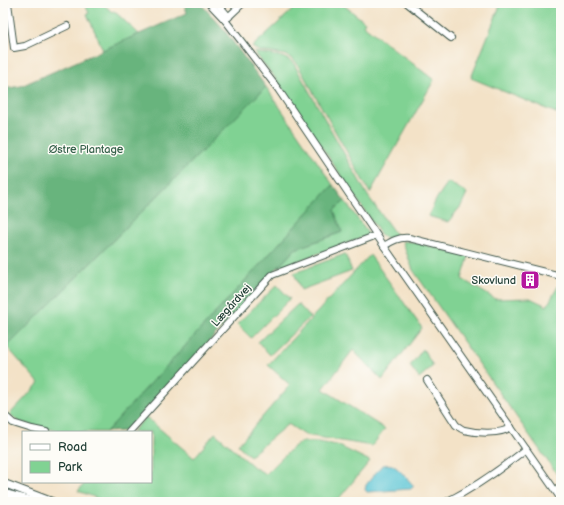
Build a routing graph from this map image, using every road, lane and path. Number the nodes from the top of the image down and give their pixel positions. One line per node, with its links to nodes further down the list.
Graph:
1 (8, 3): 7 (street)
2 (209, 3): 6 (street)
3 (217, 3): 6 (street)
4 (243, 3): 6 (street)
5 (407, 3): 8 (street)
6 (227, 19): 9 (street)
7 (67, 26)
8 (451, 38)
9 (376, 235): 10 (street); 16 (street, Lægårdvej)
10 (384, 246): 11 (street); 14 (street)
11 (561, 276)
12 (427, 380): 14 (street)
13 (3, 414): 15 (street)
14 (511, 428): 17 (street)
15 (41, 431)
16 (130, 431)
17 (526, 449): 20 (street); 23 (street)
18 (3, 483): 22 (main road)
19 (3, 493): 21 (main road)
20 (561, 499)
21 (36, 502)
22 (53, 502)
23 (446, 502)

